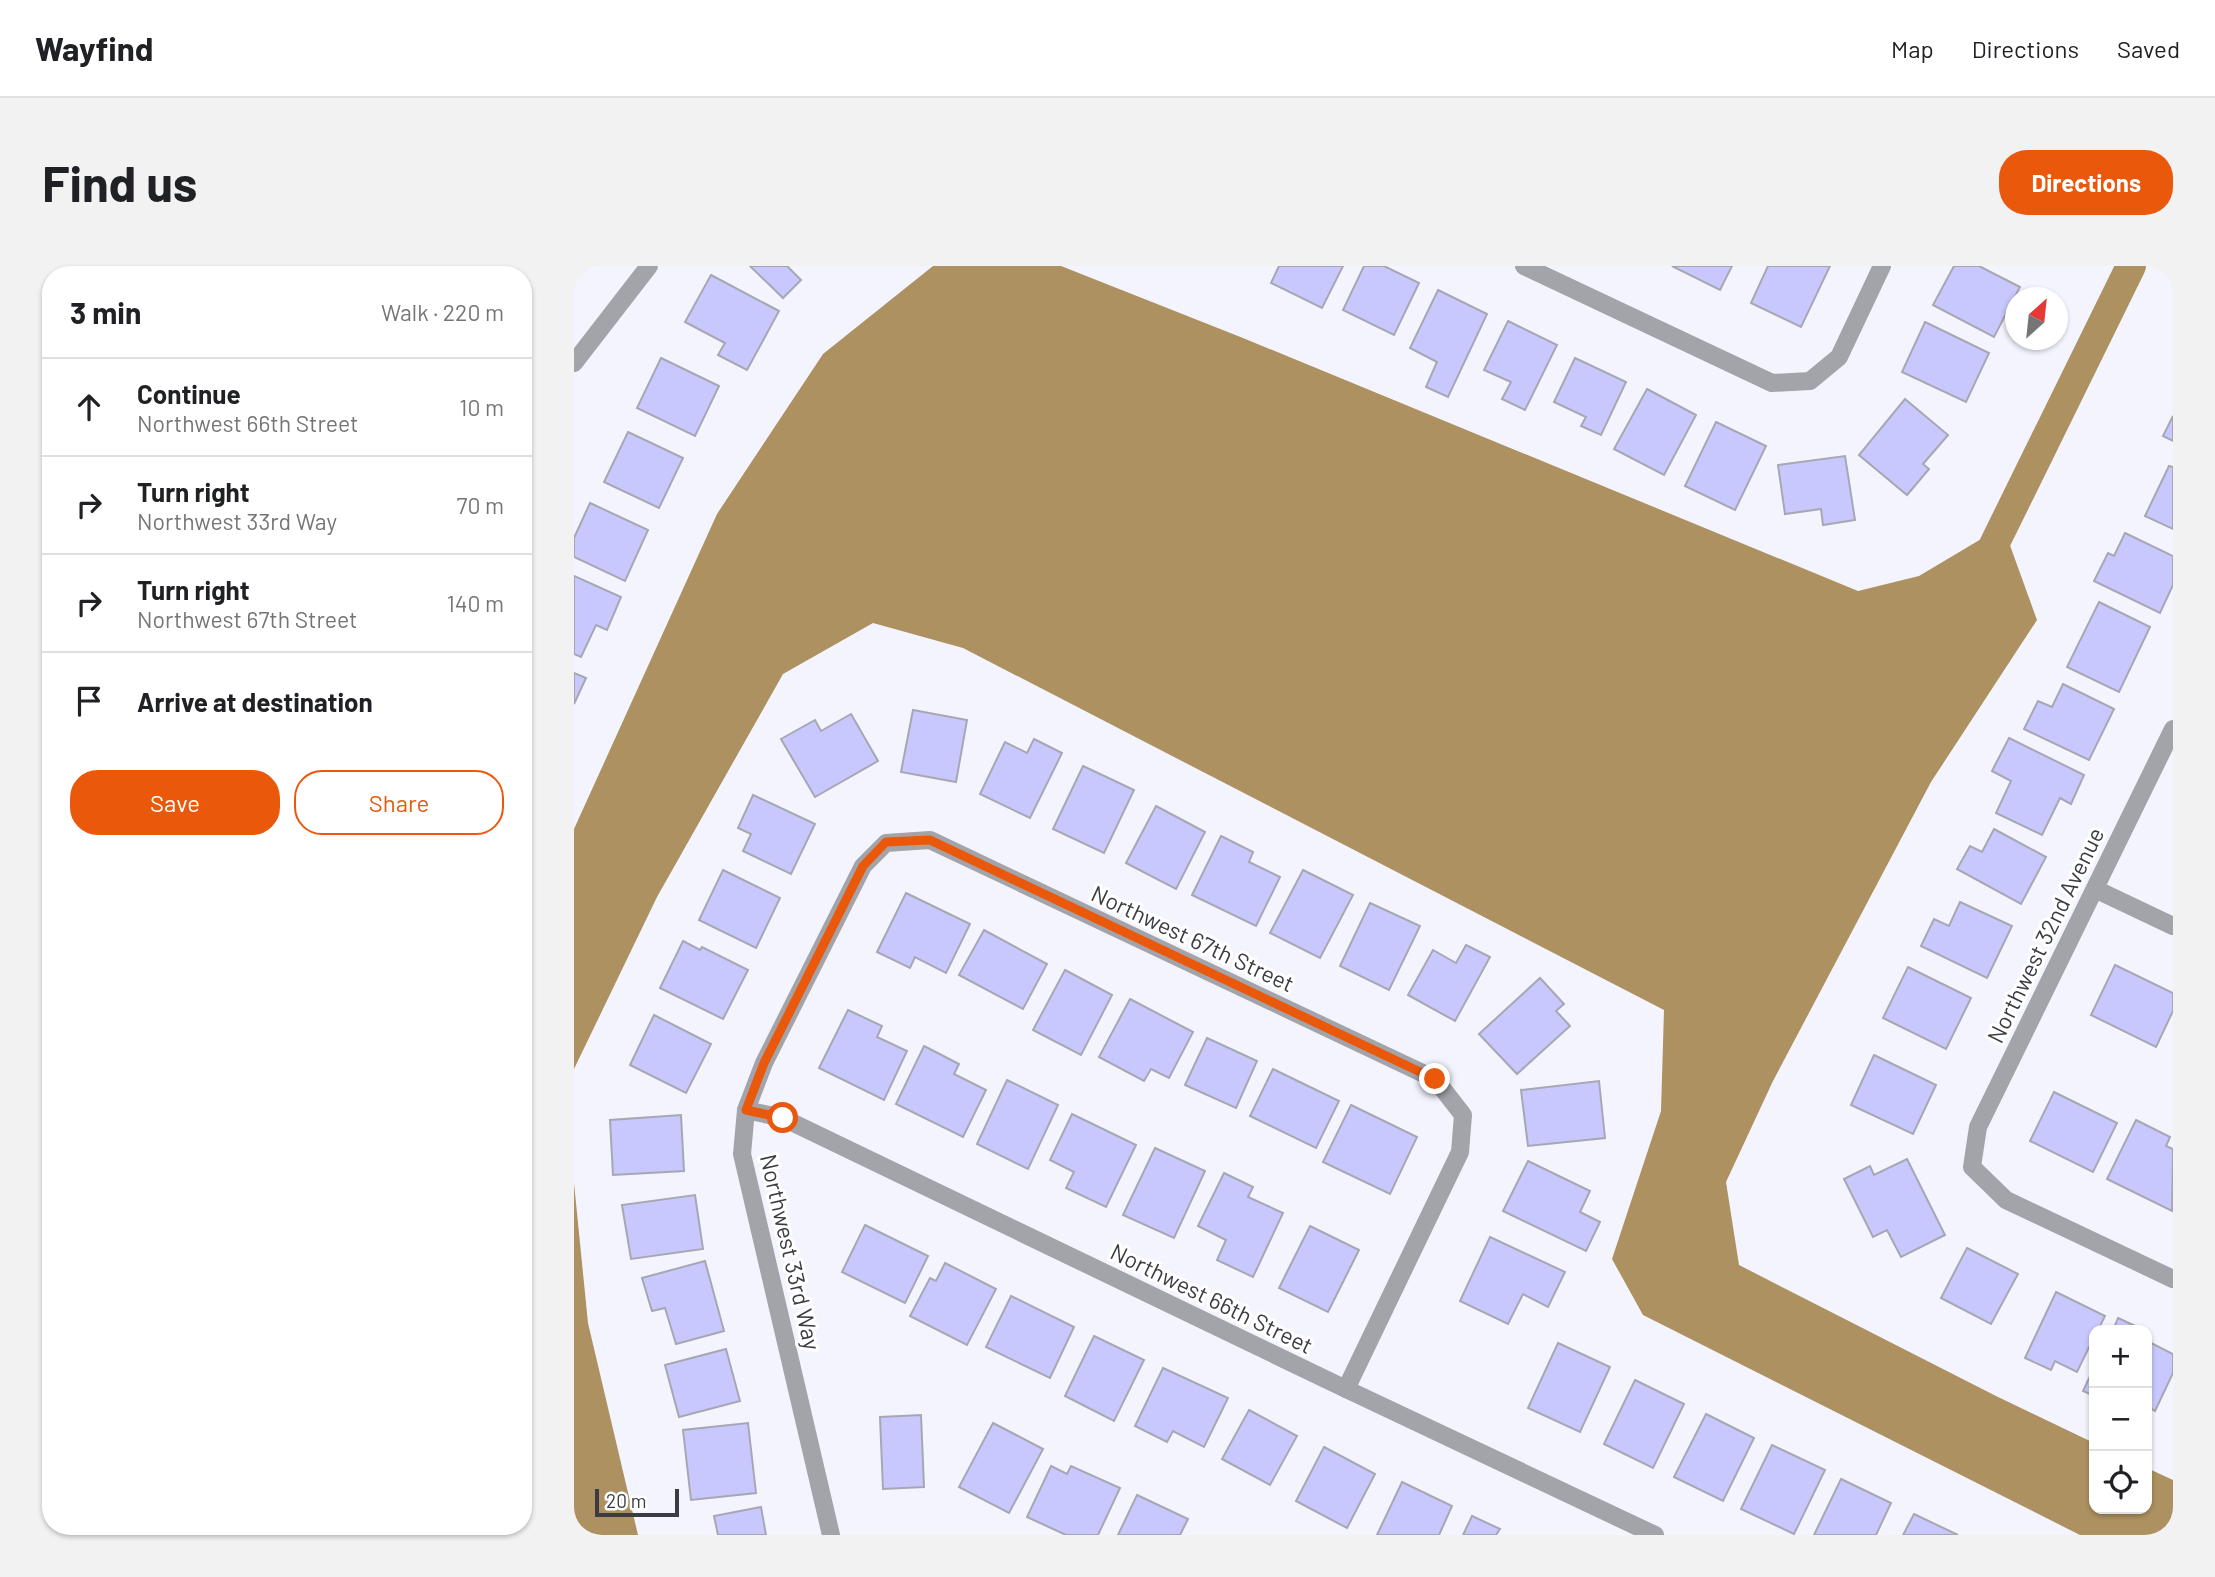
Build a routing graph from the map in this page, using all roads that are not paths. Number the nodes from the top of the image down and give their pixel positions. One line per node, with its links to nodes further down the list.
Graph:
1 (649, 266): 4 (street)
2 (1524, 266): 3 (street)
3 (1882, 266)
4 (574, 363)
5 (2173, 729): 7 (street, Northwest 32nd Avenue)
6 (886, 842): 9 (street, Northwest 33rd Way); 11 (street, Northwest 67th Street)
7 (2095, 889): 8 (street); 10 (street, Northwest 32nd Avenue)
8 (2173, 926)
9 (746, 1110): 11 (street, Northwest 66th Street); 12 (street, Northwest 33rd Way)
10 (2173, 1279)
11 (1346, 1390): 13 (street, Northwest 66th Street)
12 (831, 1535)
13 (1655, 1535)

